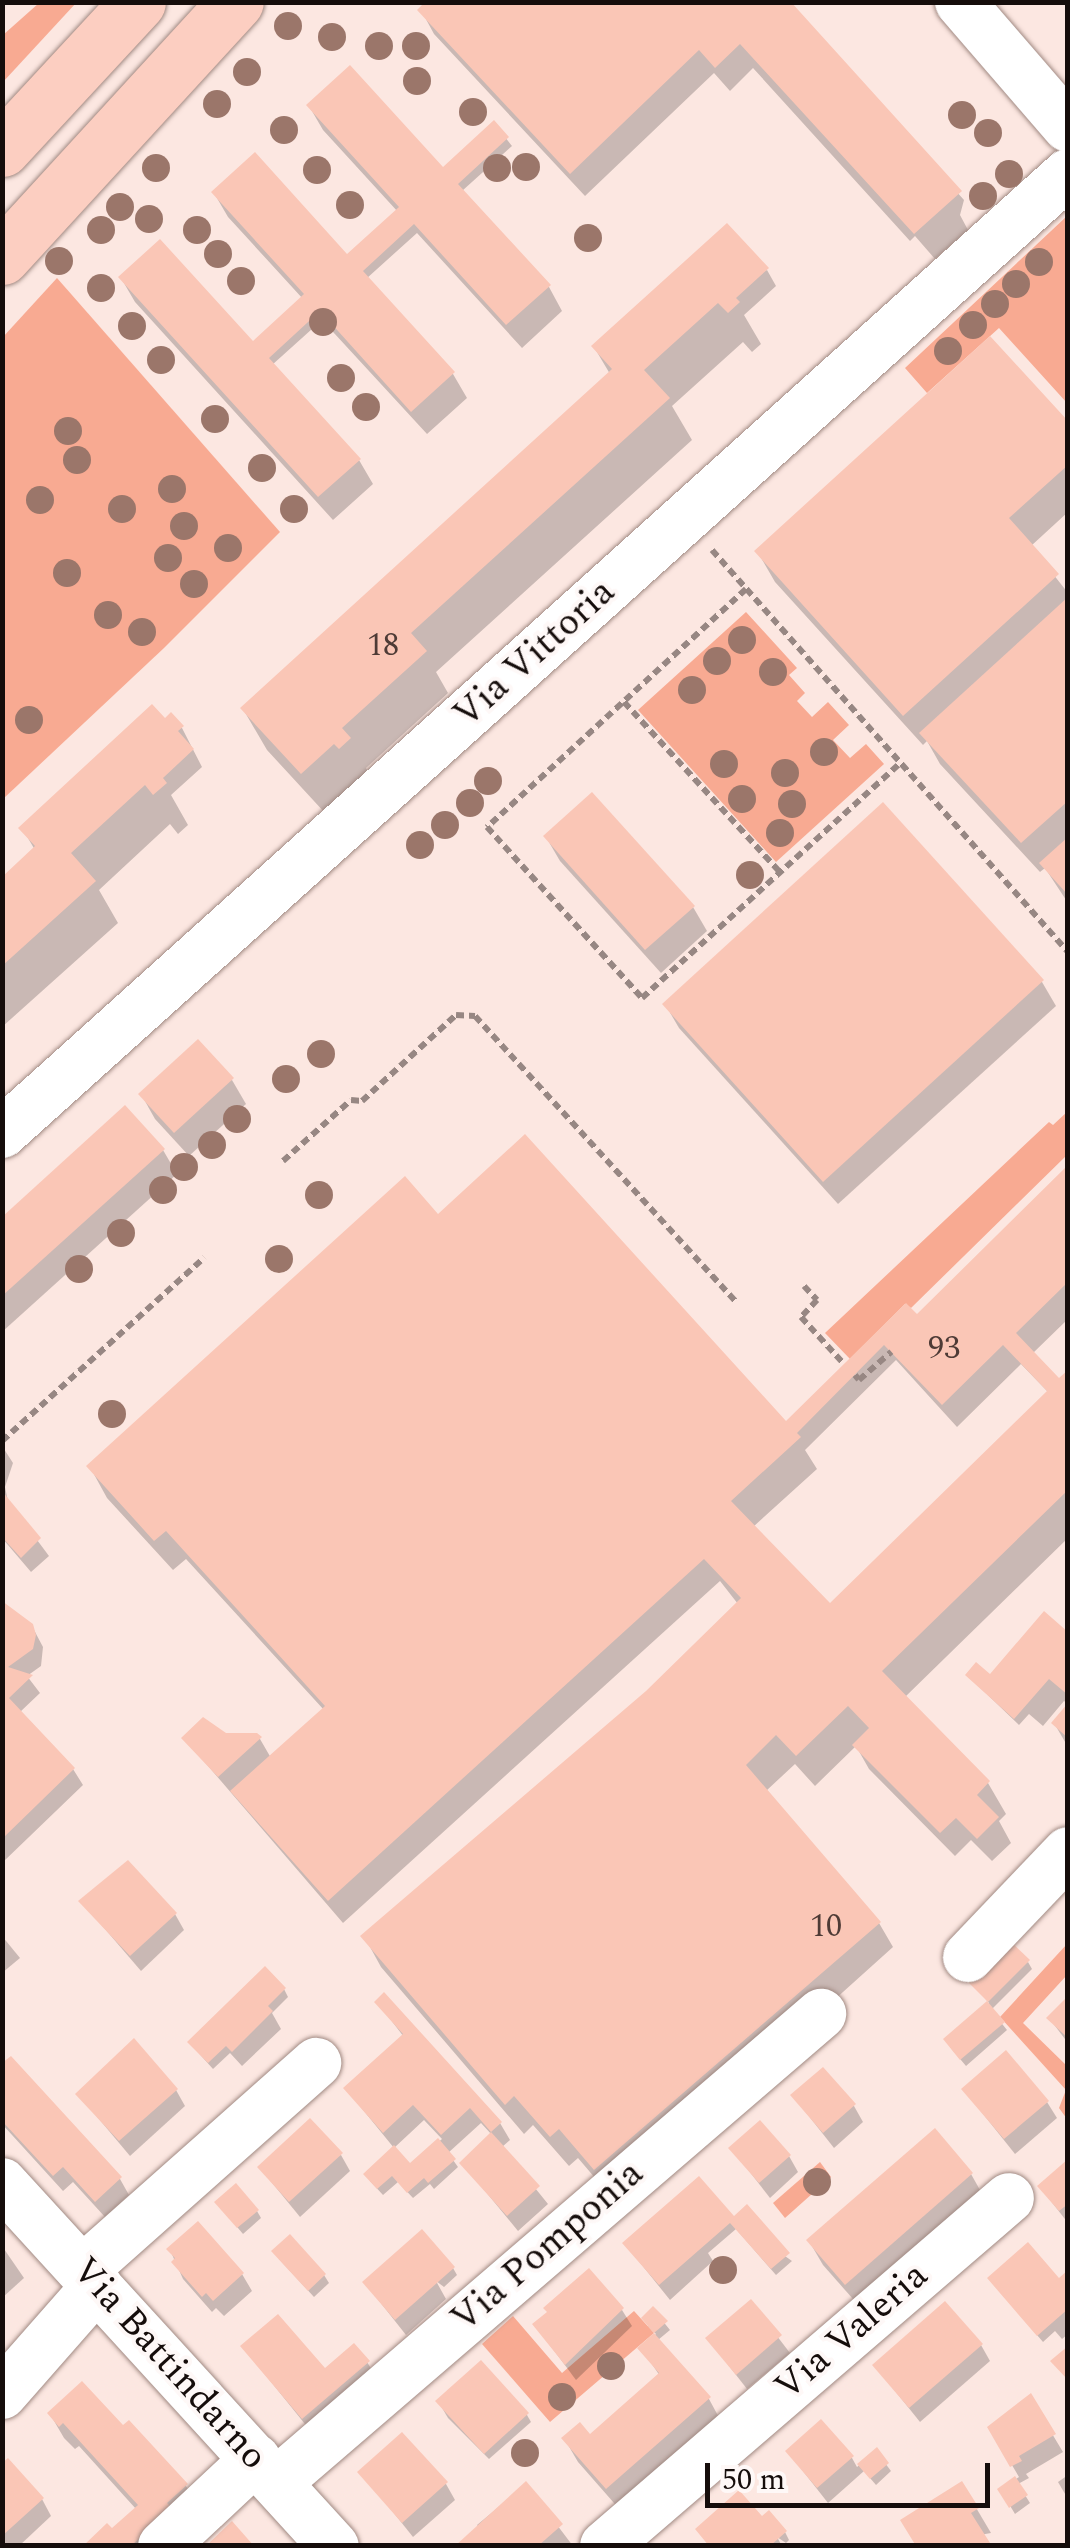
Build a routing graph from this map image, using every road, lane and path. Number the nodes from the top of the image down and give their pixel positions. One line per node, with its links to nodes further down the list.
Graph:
1 (138, 2): 5 (main road)
2 (236, 2): 7 (main road)
3 (960, 2): 4 (street)
4 (1068, 128)
5 (2, 149)
6 (1068, 174): 8 (street, Via Vittoria)
7 (2, 257)
8 (685, 519): 9 (path); 14 (street, Via Vittoria)
9 (746, 589): 10 (path); 11 (path)
10 (624, 702): 12 (path); 12 (path)
11 (902, 762): 12 (path); 13 (path)
12 (780, 872)
13 (1068, 952)
14 (2, 1134)
15 (283, 1161): 18 (path)
16 (204, 1258): 22 (path)
17 (804, 1286): 20 (path)
18 (736, 1302)
19 (891, 1352): 21 (path)
20 (844, 1364)
21 (854, 1375)
22 (2, 1441)
23 (1068, 1852): 24 (street)
24 (968, 1957)
25 (820, 2014): 31 (street, Via Pomponia)
26 (316, 2063): 29 (street)
27 (2, 2183): 29 (street, Via Battindarno)
28 (1009, 2198): 34 (street, Via Valeria)
29 (90, 2278): 30 (street); 31 (street, Via Battindarno)
30 (2, 2394)
31 (266, 2470): 32 (street, Via Pomponia); 33 (street, Via Battindarno)
32 (163, 2546)
33 (334, 2546)
34 (605, 2546)

